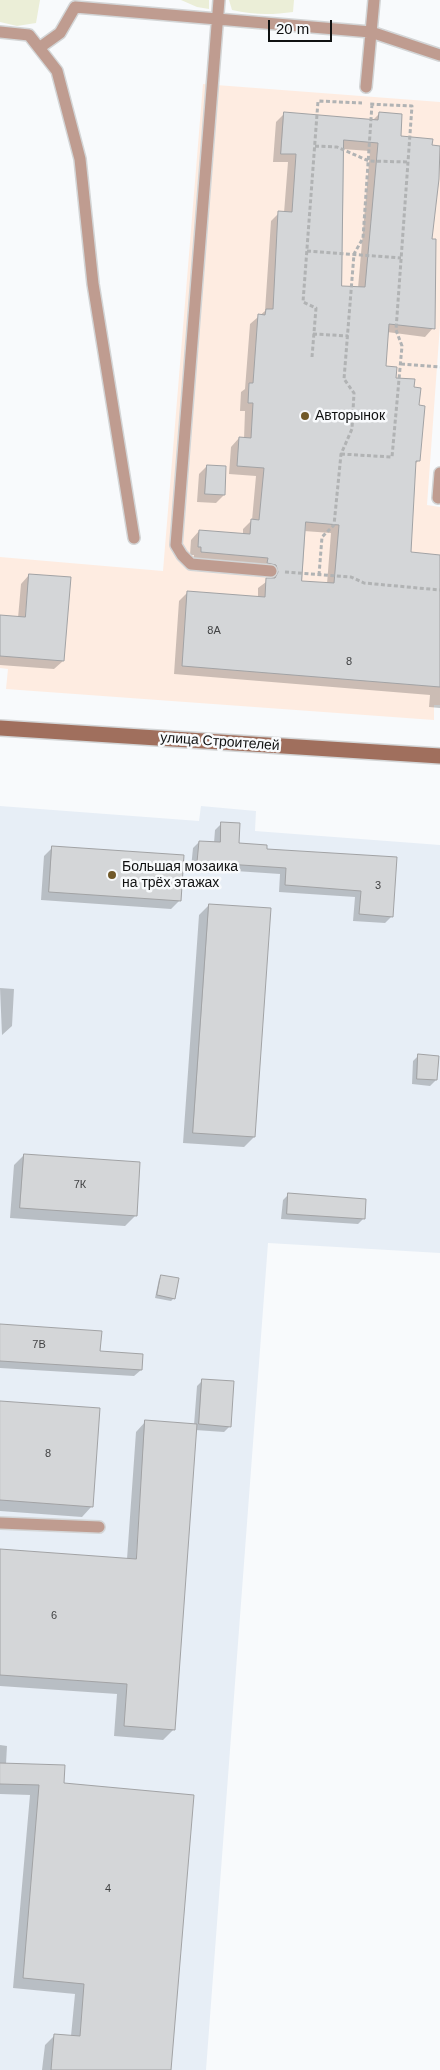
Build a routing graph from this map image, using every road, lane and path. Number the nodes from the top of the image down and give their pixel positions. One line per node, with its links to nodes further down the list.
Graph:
1 (219, 0): 4 (lane)
2 (374, 0): 6 (lane)
3 (75, 4): 4 (lane); 7 (lane)
4 (218, 19): 6 (lane); 26 (lane)
5 (0, 32): 7 (lane)
6 (371, 32): 8 (lane); 9 (lane)
7 (39, 48): 25 (lane)
8 (440, 55)
9 (366, 87)
10 (372, 104): 11 (path); 12 (path); 13 (path)
11 (315, 146): 12 (path); 14 (path)
12 (368, 161): 13 (path); 15 (path)
13 (408, 162): 16 (path)
14 (307, 251): 15 (path); 17 (path)
15 (354, 254): 16 (path); 18 (path)
16 (402, 258): 20 (path)
17 (313, 334): 18 (path); 19 (path)
18 (348, 336): 22 (path)
19 (312, 357)
20 (400, 364): 21 (path); 22 (path)
21 (440, 367)
22 (341, 454): 27 (path)
23 (440, 473): 24 (lane)
24 (438, 498)
25 (134, 538)
26 (271, 571): 27 (path)
27 (320, 575): 28 (path)
28 (440, 590)
29 (0, 728): 30 (street, улица Строителей)
30 (440, 756)
31 (0, 1523): 32 (lane)
32 (99, 1527)

